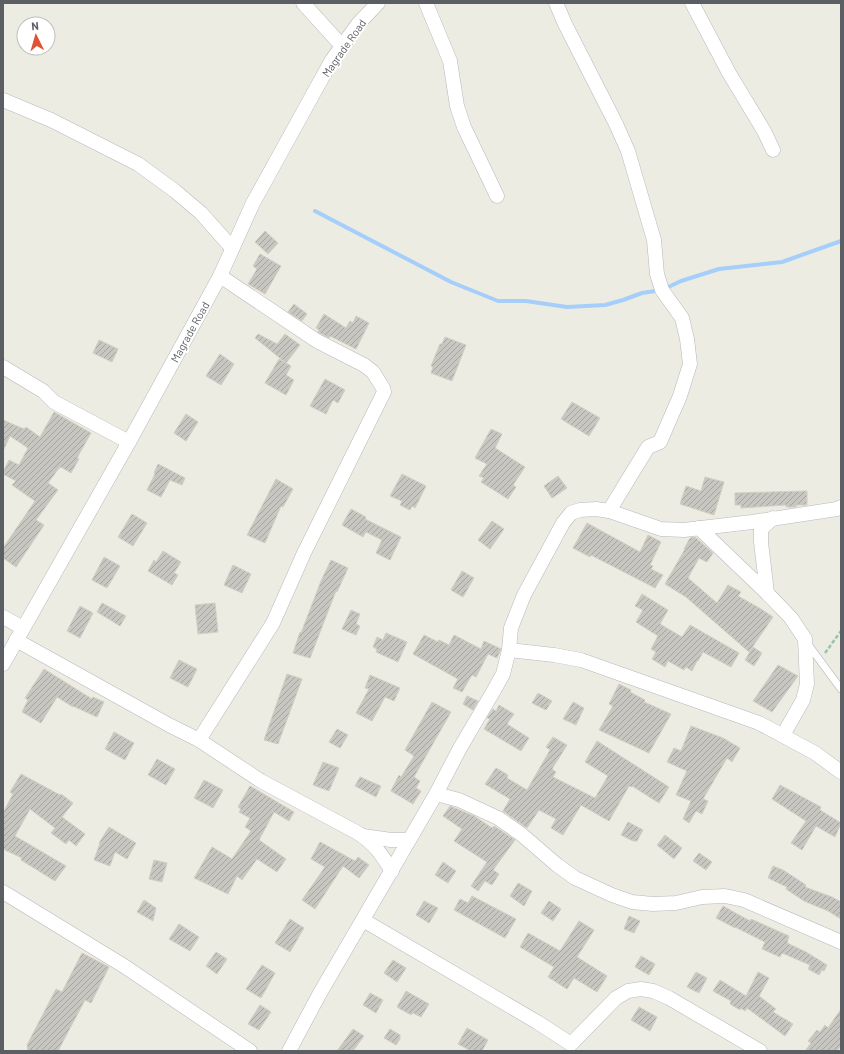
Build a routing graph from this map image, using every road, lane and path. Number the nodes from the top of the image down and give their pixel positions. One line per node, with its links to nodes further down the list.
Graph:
1 (303, 3): 6 (street)
2 (378, 3): 6 (street, Magrade Road)
3 (426, 3): 9 (street)
4 (556, 3): 15 (street)
5 (692, 3): 8 (street)
6 (342, 46): 10 (street, Magrade Road)
7 (3, 100): 10 (street)
8 (773, 150)
9 (497, 196)
10 (232, 248): 11 (street, Magrade Road)
11 (220, 276): 13 (street, Magrade Road); 29 (street)
12 (3, 368): 13 (street)
13 (130, 442): 20 (street, Magrade Road)
14 (841, 507): 16 (street)
15 (609, 511): 17 (street); 24 (street)
16 (773, 518): 17 (street); 18 (street)
17 (699, 528): 18 (street)
18 (767, 593): 22 (street)
19 (3, 618): 20 (street)
20 (23, 628): 23 (street, Magrade Road)
21 (841, 632): 25 (path)
22 (805, 639): 25 (lane); 28 (street)
23 (16, 640): 26 (street, Magrade Road); 29 (street)
24 (509, 650): 28 (street); 31 (street)
25 (820, 660): 27 (lane)
26 (3, 664)
27 (841, 689)
28 (783, 735): 30 (street)
29 (199, 740): 32 (street)
30 (841, 772)
31 (436, 794): 33 (street); 37 (street)
32 (363, 836): 33 (street); 34 (street)
33 (409, 840): 34 (street)
34 (392, 871): 36 (street)
35 (3, 892): 39 (street)
36 (363, 920): 38 (street); 40 (street)
37 (841, 942)
38 (571, 1048): 41 (street)
39 (250, 1051)
40 (289, 1051)
41 (760, 1051)

